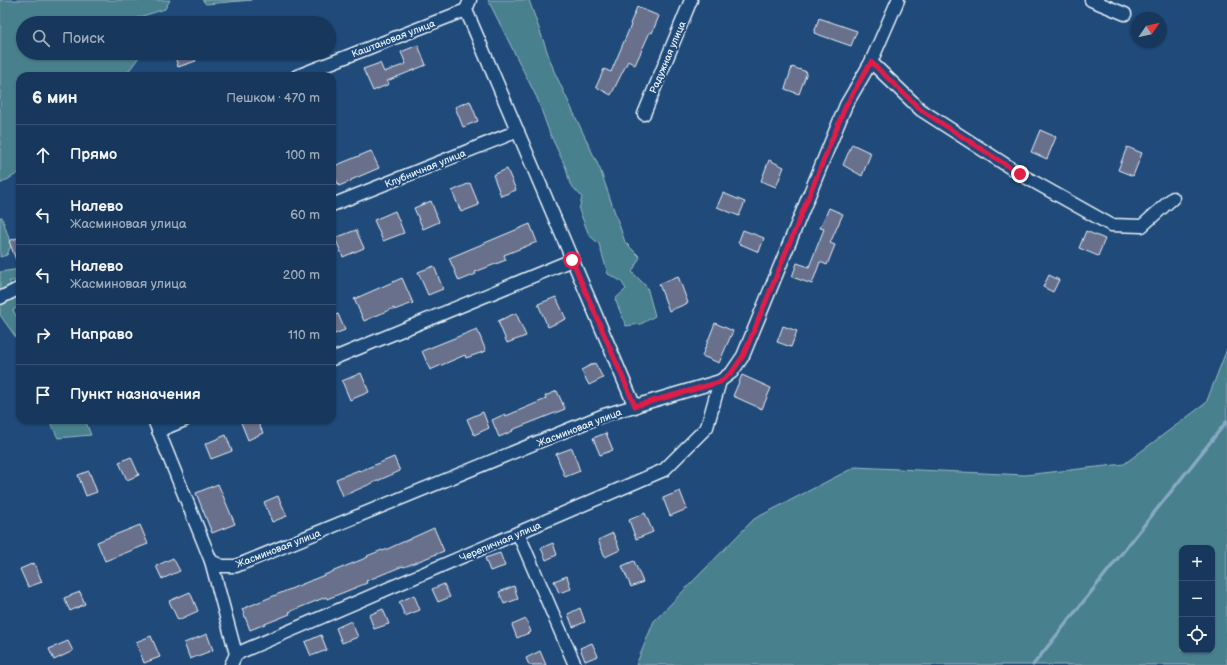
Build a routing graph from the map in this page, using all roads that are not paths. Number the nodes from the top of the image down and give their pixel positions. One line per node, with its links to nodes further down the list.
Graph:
1 (691, 0): 10 (street, Радужная улица)
2 (898, 0): 8 (street, Жасминовая улица)
3 (1091, 0): 5 (street)
4 (468, 5): 6 (street, Каштановая улица); 11 (street)
5 (1125, 14)
6 (336, 60)
7 (336, 60): 9 (street, Каштановая улица)
8 (871, 62): 12 (street); 18 (street, Жасминовая улица)
9 (307, 72)
10 (644, 114)
11 (518, 131): 13 (street, Клубничная улица); 14 (street)
12 (1173, 198)
13 (336, 203)
14 (572, 260): 17 (street); 19 (street)
15 (16, 290): 16 (street)
16 (0, 298)
17 (336, 357)
18 (720, 382): 19 (street, Жасминовая улица); 21 (street, Черепичная улица)
19 (635, 406): 22 (street, Жасминовая улица)
20 (156, 426): 22 (street)
21 (518, 533): 23 (street, Черепичная улица); 24 (street)
22 (212, 561): 23 (street)
23 (234, 660)
24 (575, 665)

